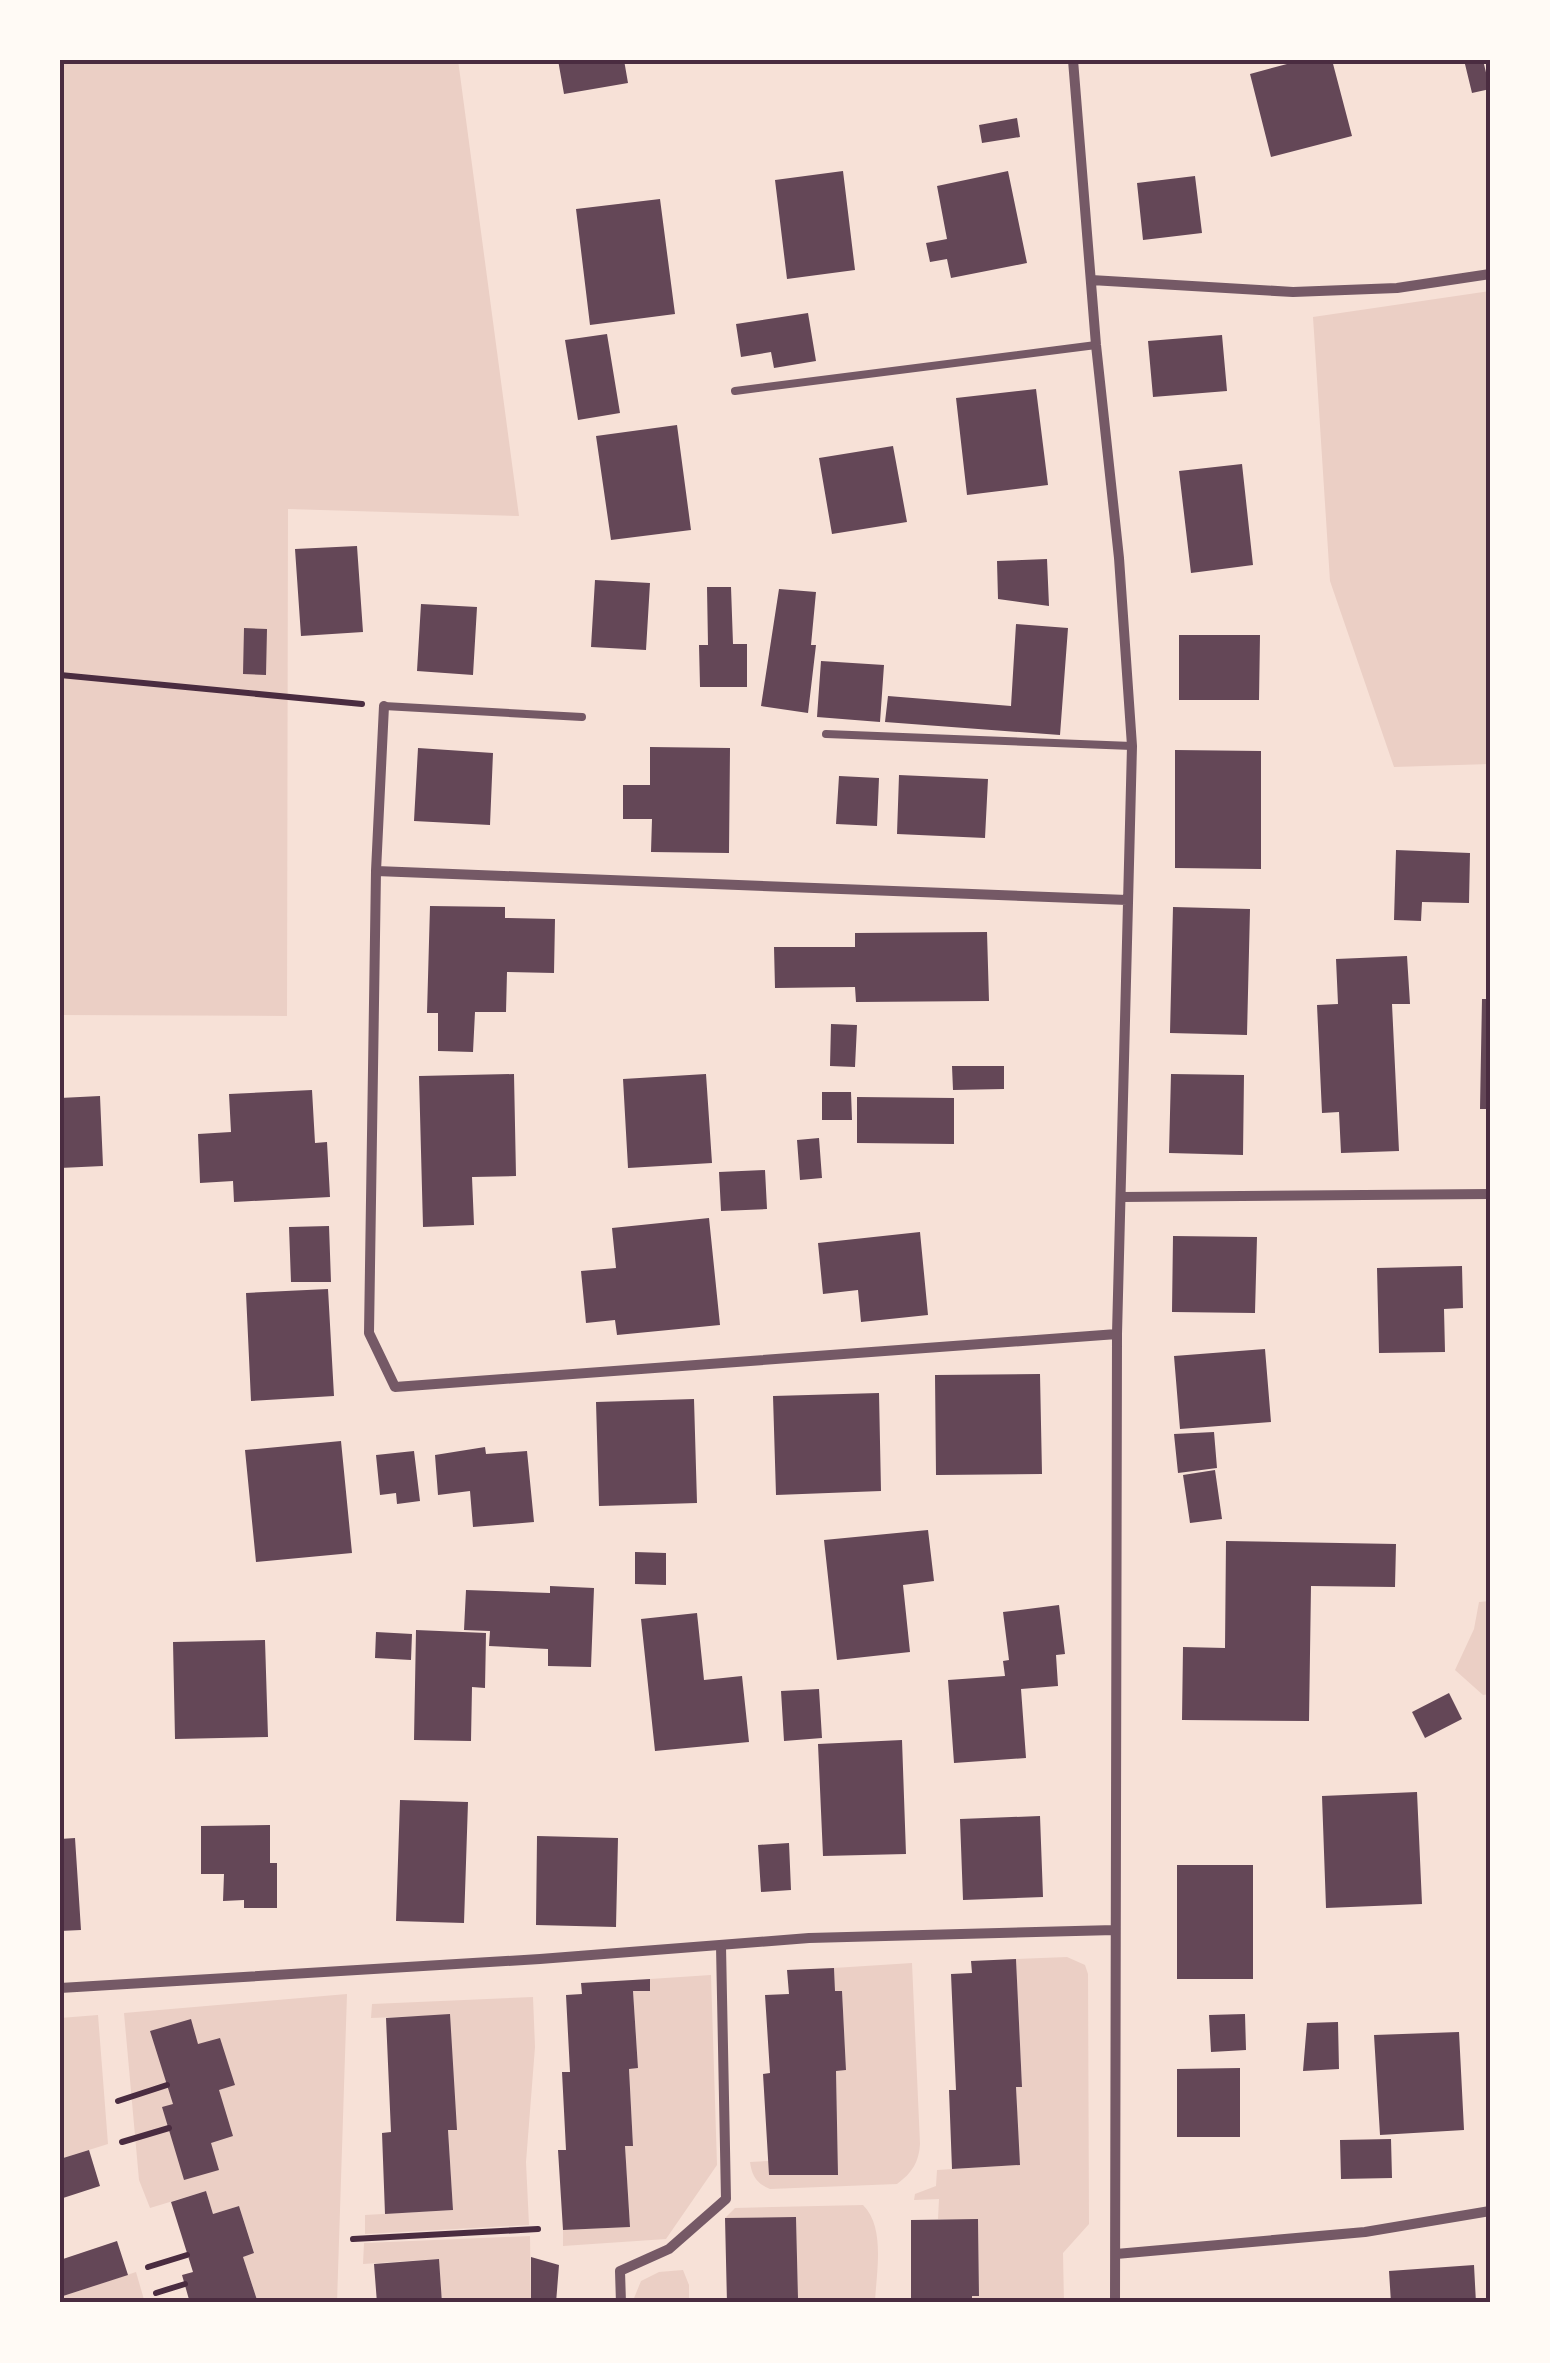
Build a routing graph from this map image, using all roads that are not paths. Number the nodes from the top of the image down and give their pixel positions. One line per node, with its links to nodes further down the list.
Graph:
1 (1072, 60): 3 (street)
2 (1490, 274): 3 (street)
3 (1091, 280): 4 (street)
4 (1096, 345): 5 (lane); 9 (street)
5 (735, 391)
6 (384, 706): 7 (lane); 10 (street)
7 (582, 717)
8 (826, 734): 9 (lane)
9 (1132, 746): 11 (street)
10 (376, 871): 11 (street); 14 (street)
11 (1127, 900): 13 (street)
12 (1490, 1194): 13 (street)
13 (1122, 1197): 14 (street)
14 (1116, 1334): 15 (street)
15 (1115, 1930): 16 (street); 19 (street)
16 (722, 1946): 17 (street); 20 (street)
17 (60, 1988)
18 (1490, 2212): 19 (street)
19 (1116, 2254): 21 (street)
20 (621, 2303)
21 (1115, 2303)

